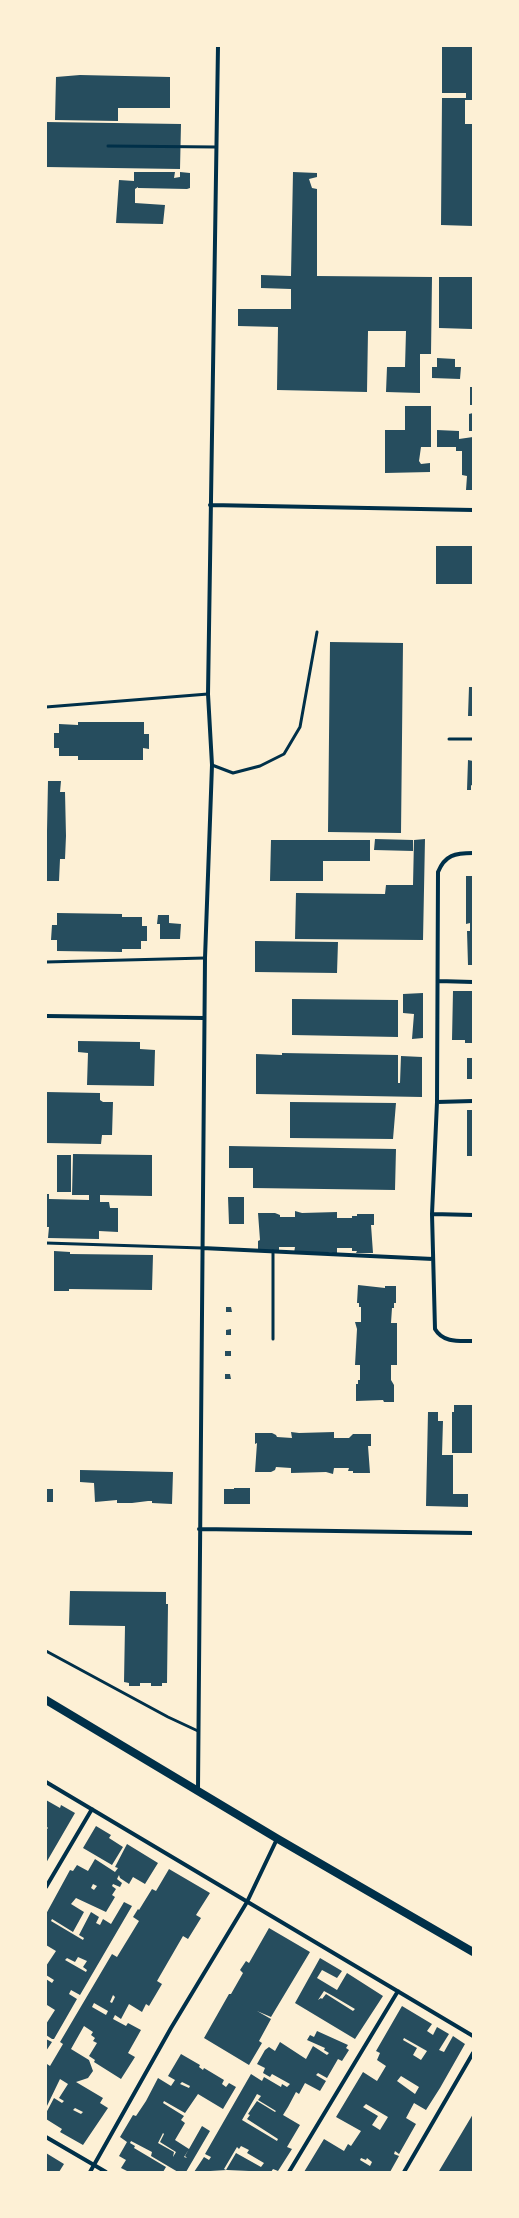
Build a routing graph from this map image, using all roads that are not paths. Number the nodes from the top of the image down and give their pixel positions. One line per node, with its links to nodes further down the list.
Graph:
1 (218, 46): 3 (street)
2 (108, 146): 3 (lane)
3 (216, 147): 4 (street)
4 (210, 505): 5 (street); 7 (street)
5 (473, 510)
6 (317, 632): 11 (lane)
7 (208, 694): 8 (lane); 11 (street)
8 (46, 707)
9 (450, 739): 10 (lane)
10 (473, 739)
11 (212, 765): 13 (street)
12 (473, 853): 15 (street)
13 (205, 958): 14 (lane); 18 (street)
14 (46, 962)
15 (438, 981): 16 (street); 20 (street)
16 (473, 982)
17 (46, 1016): 18 (street)
18 (204, 1018): 24 (street)
19 (473, 1101): 20 (street)
20 (438, 1102): 21 (street)
21 (432, 1214): 22 (street); 26 (street)
22 (473, 1215)
23 (46, 1242): 24 (lane)
24 (202, 1248): 25 (street); 29 (street)
25 (273, 1251): 26 (street); 27 (lane)
26 (432, 1259): 28 (street)
27 (273, 1339)
28 (473, 1341)
29 (199, 1529): 30 (street); 33 (street)
30 (473, 1533)
31 (46, 1651): 33 (lane)
32 (46, 1700): 35 (main road)
33 (198, 1730): 35 (street)
34 (46, 1782): 36 (street)
35 (198, 1789): 37 (main road)
36 (92, 1808): 38 (street); 39 (street)
37 (278, 1839): 39 (street); 40 (main road)
38 (46, 1887)
39 (247, 1902): 41 (street); 45 (street)
40 (473, 1952)
41 (398, 1991): 42 (street); 48 (street)
42 (473, 2036)
43 (473, 2053): 49 (street)
44 (46, 2137): 45 (street)
45 (94, 2165): 46 (street); 47 (street)
46 (90, 2172)
47 (106, 2172)
48 (289, 2172)
49 (404, 2172)

